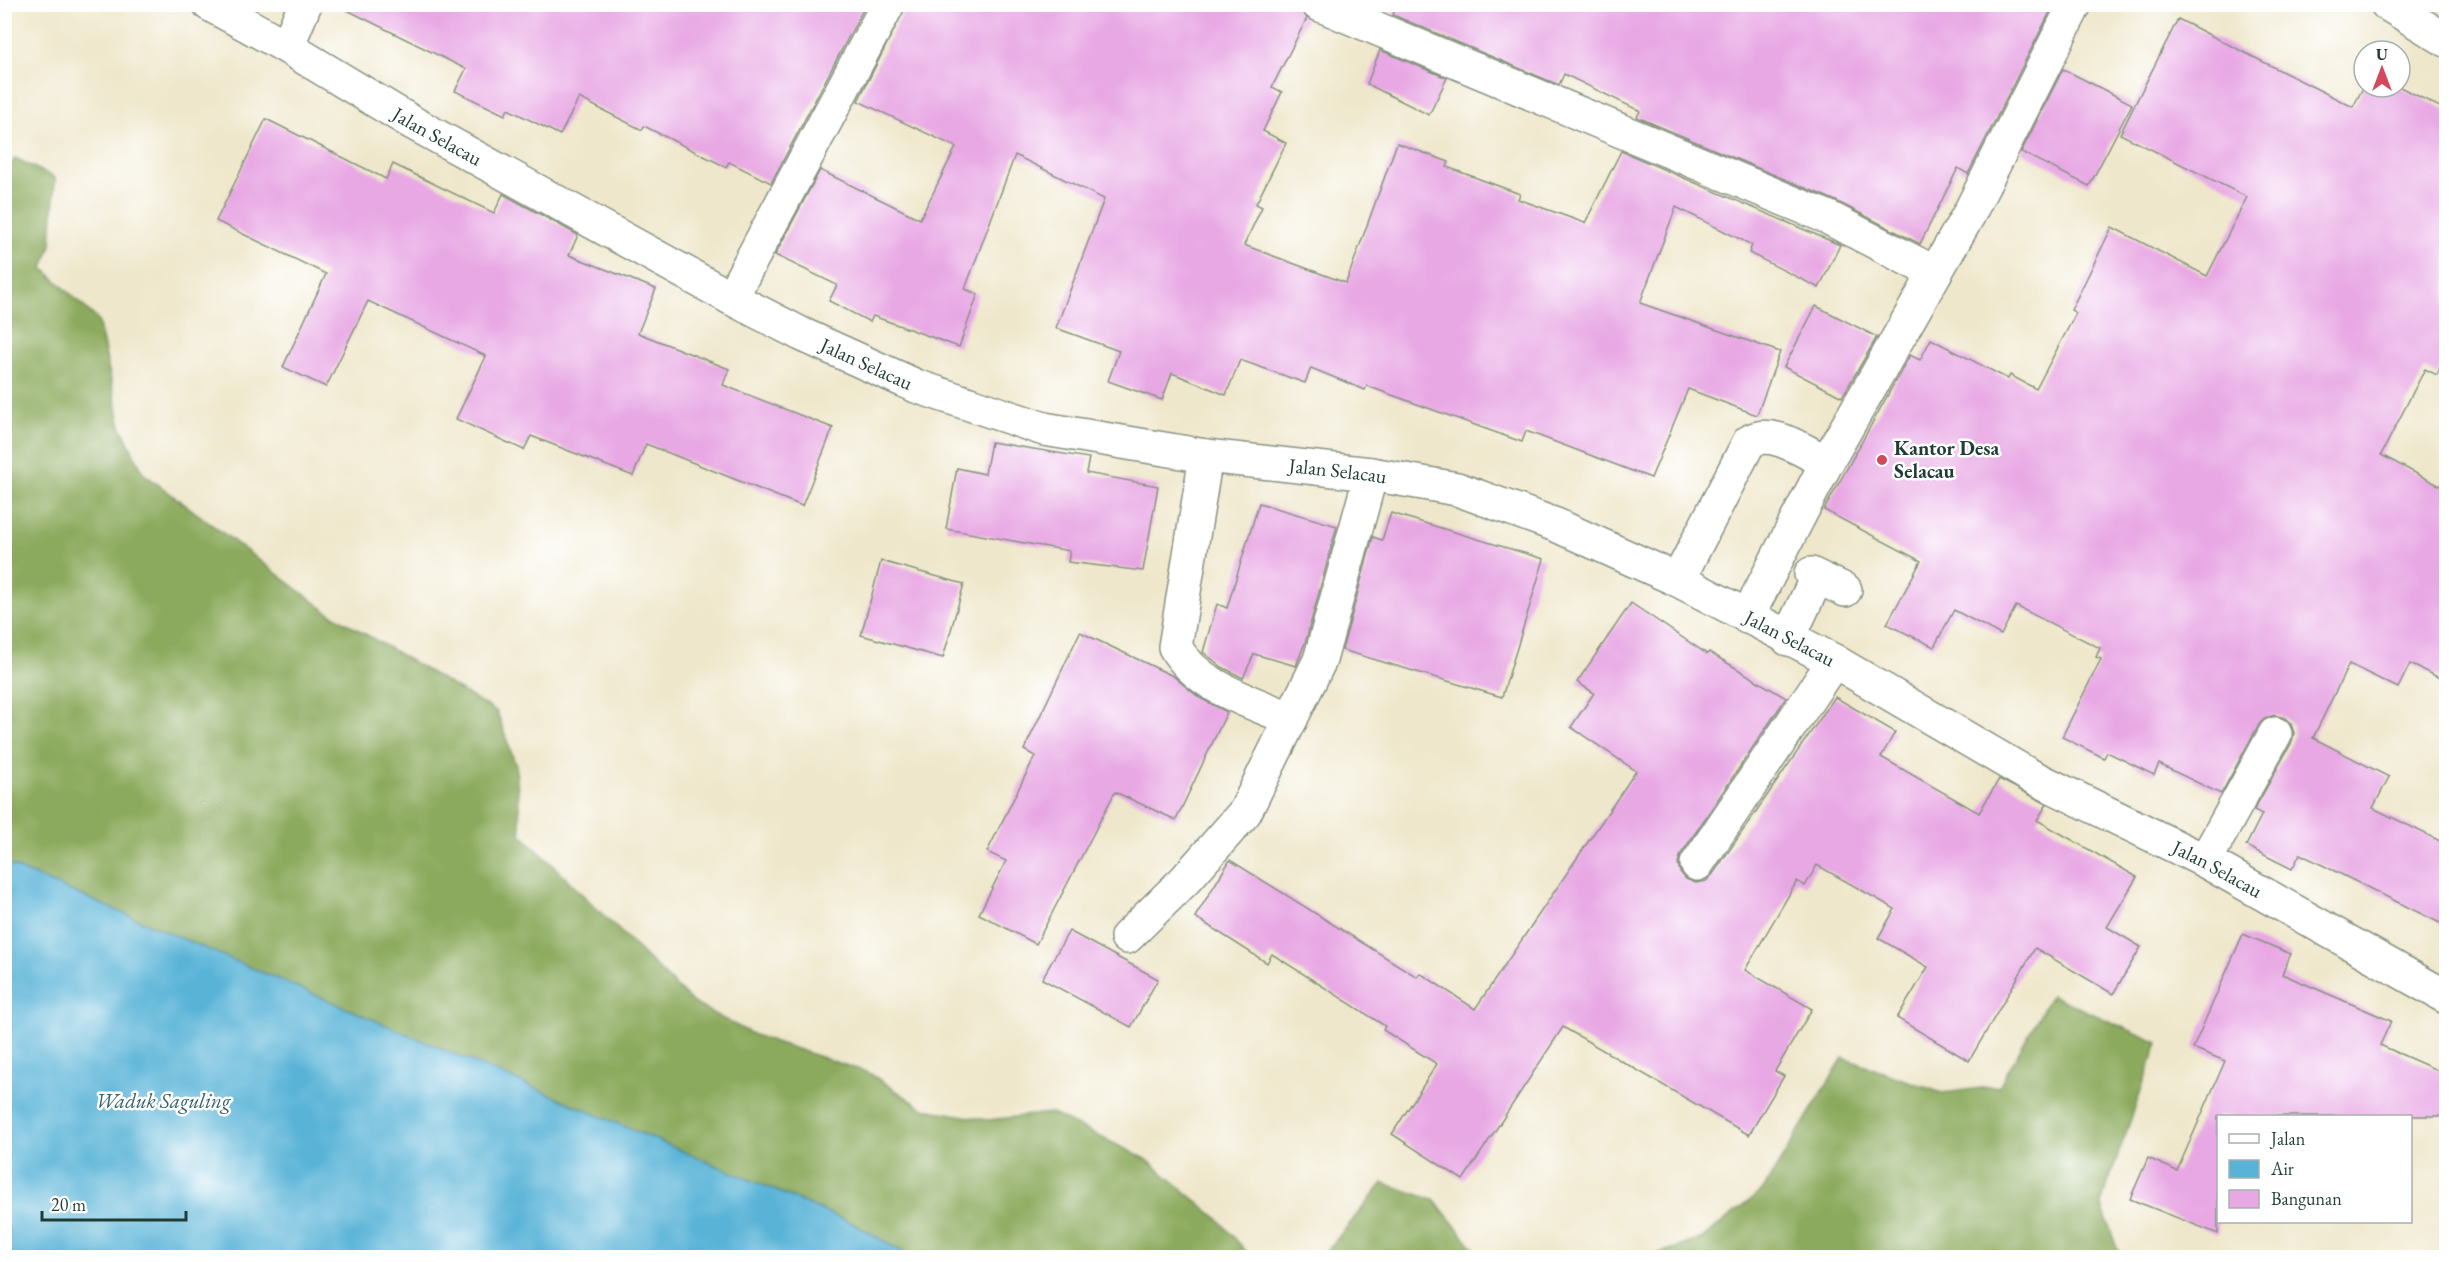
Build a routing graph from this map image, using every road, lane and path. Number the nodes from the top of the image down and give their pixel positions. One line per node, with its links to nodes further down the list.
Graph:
1 (209, 4): 8 (street, Jalan Selacau)
2 (305, 4): 8 (street)
3 (888, 4): 10 (street)
4 (1317, 4): 9 (street)
5 (2075, 4): 9 (street)
6 (2387, 4): 7 (street)
7 (2446, 40)
8 (287, 47): 10 (street, Jalan Selacau)
9 (1935, 273): 12 (street)
10 (731, 298): 11 (street, Jalan Selacau)
11 (1206, 456): 13 (street, Jalan Selacau); 19 (street)
12 (1827, 462): 14 (street); 16 (street)
13 (1371, 474): 14 (street, Jalan Selacau); 19 (street)
14 (1678, 580): 16 (street, Jalan Selacau)
15 (1824, 580): 17 (street)
16 (1747, 617): 17 (street, Jalan Selacau)
17 (1788, 639): 18 (street, Jalan Selacau)
18 (1834, 661): 21 (street, Jalan Selacau); 22 (street)
19 (1291, 719): 23 (street)
20 (2275, 734): 21 (street)
21 (2205, 861): 24 (street, Jalan Selacau)
22 (1697, 864)
23 (1127, 937)
24 (2446, 997)

